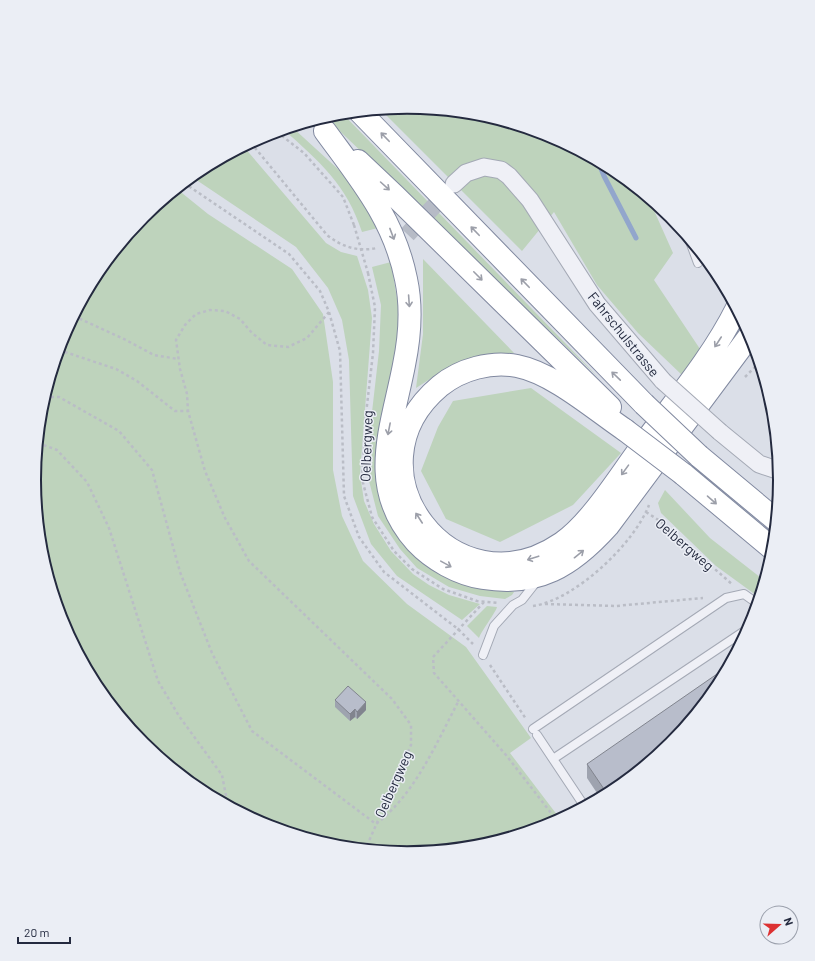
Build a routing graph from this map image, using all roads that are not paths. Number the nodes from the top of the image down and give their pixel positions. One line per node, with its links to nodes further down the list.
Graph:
1 (364, 117): 9 (highway, one-way to 1, bridge)
2 (319, 126): 8 (highway, one-way to 8); 14 (highway, one-way to 14)
3 (454, 184): 10 (street, Fahrschulstrasse, bridge)
4 (694, 252): 5 (lane)
5 (698, 263)
6 (734, 314): 8 (highway, one-way to 8)
7 (746, 340): 14 (highway, one-way to 7)
8 (627, 428): 13 (highway, one-way to 13, bridge)
9 (702, 458): 11 (highway); 12 (highway)
10 (774, 469)
11 (773, 505)
12 (772, 518)
13 (768, 545)
14 (542, 576): 17 (lane)
15 (754, 601): 18 (lane)
16 (740, 634): 18 (lane)
17 (483, 655)
18 (553, 759): 19 (lane)
19 (582, 803)

